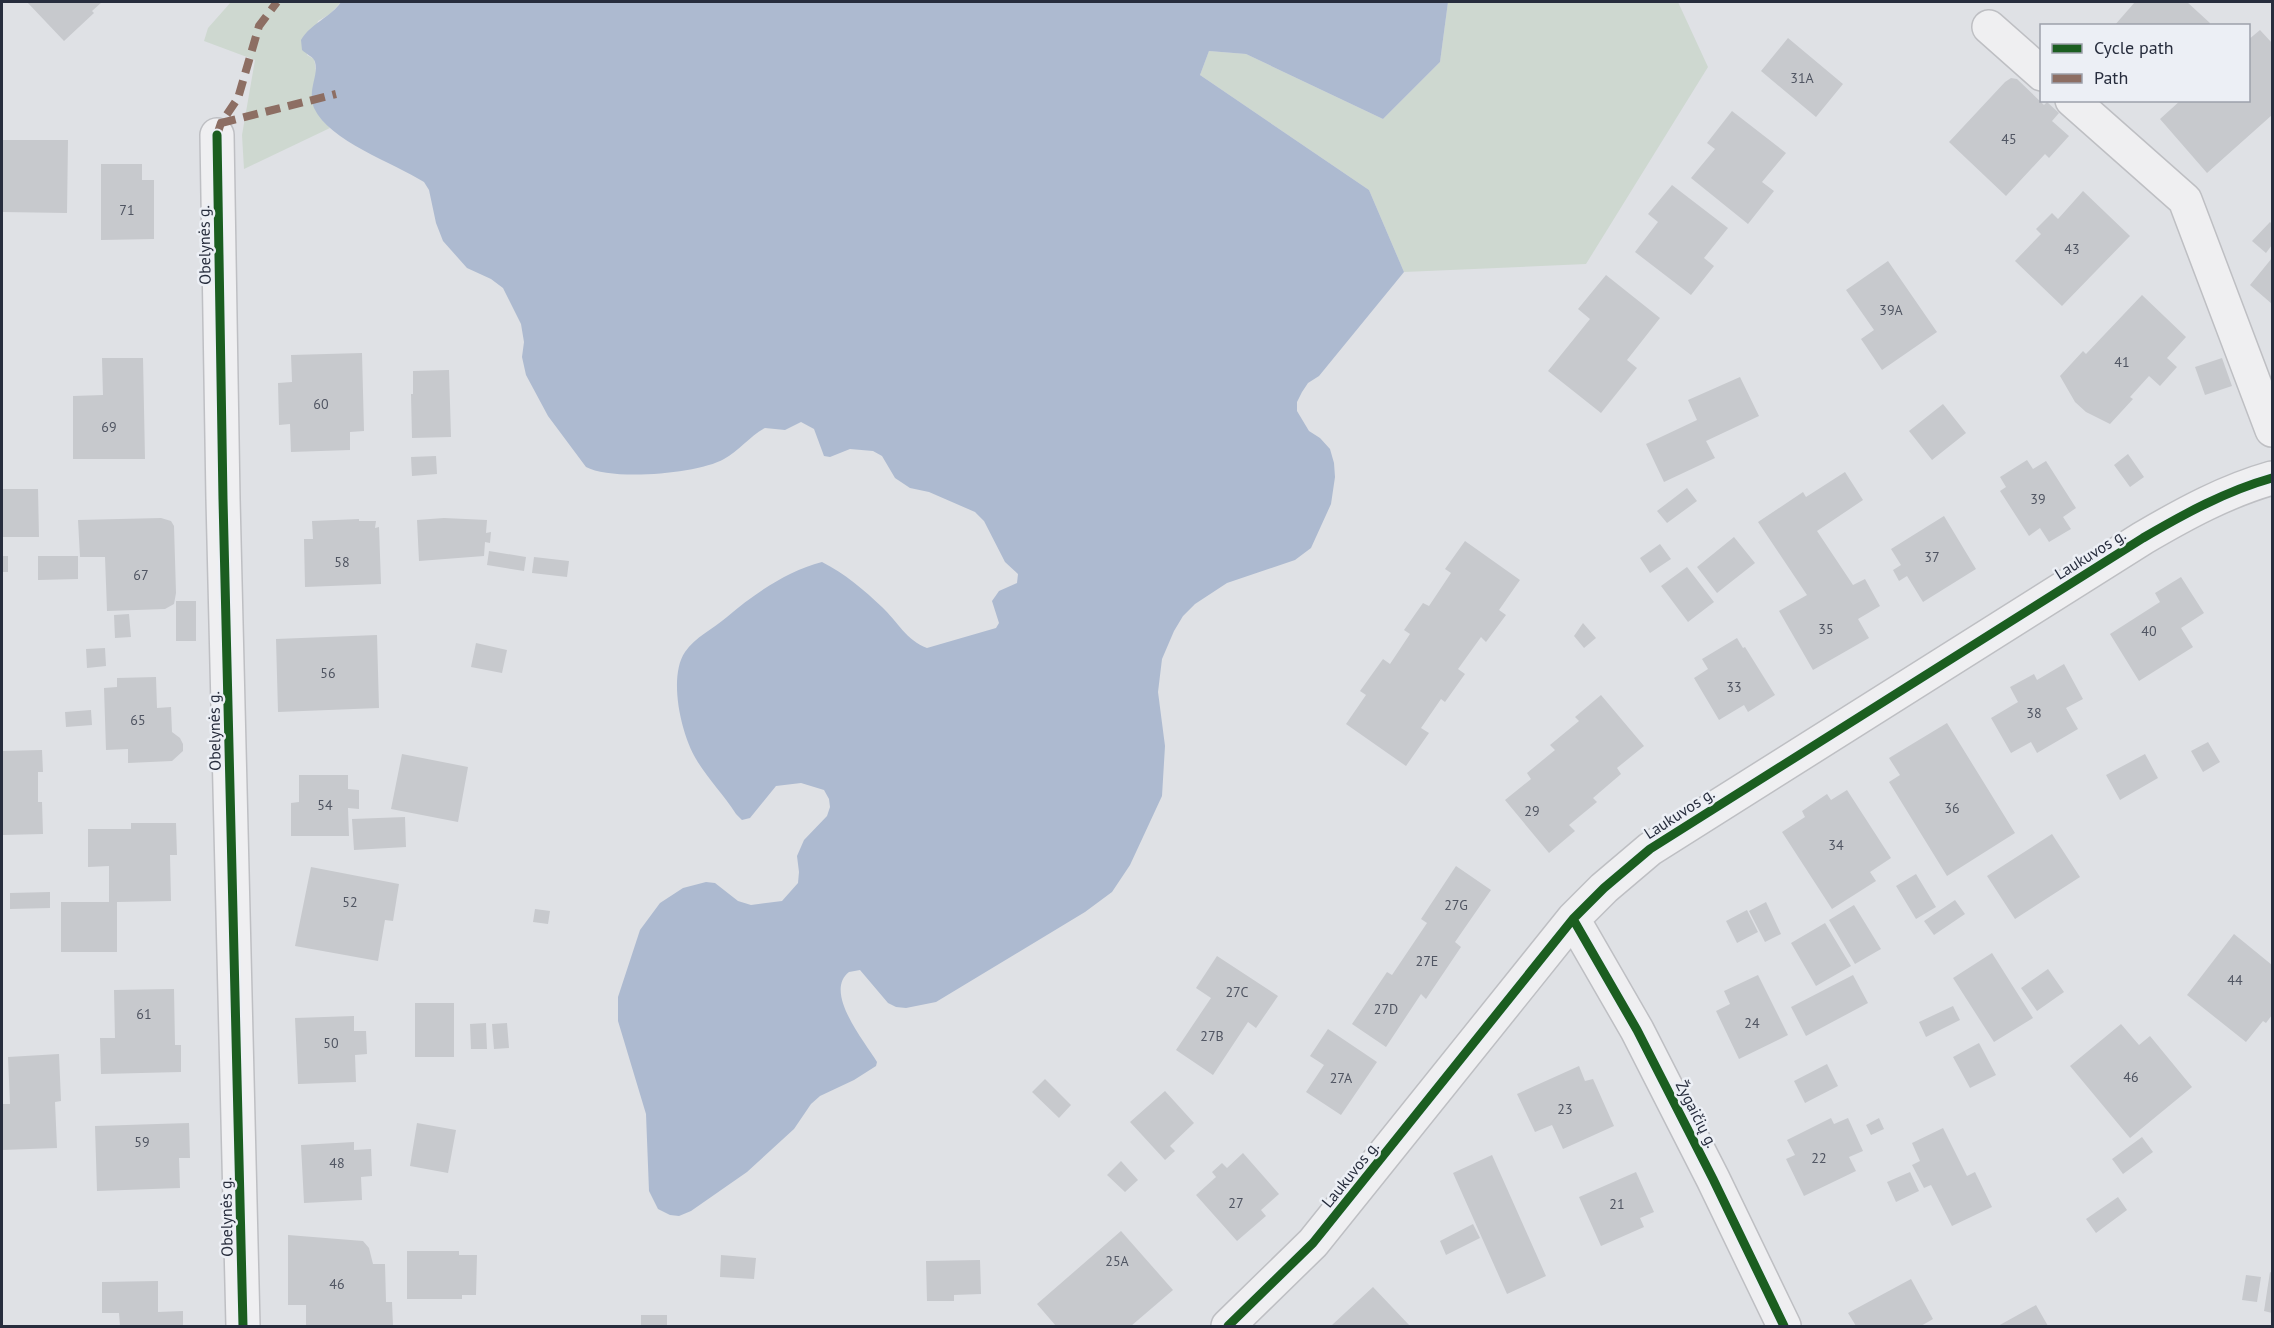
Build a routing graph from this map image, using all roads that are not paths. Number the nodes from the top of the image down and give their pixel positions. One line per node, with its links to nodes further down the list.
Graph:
1 (1989, 27): 2 (street)
2 (2040, 72)
3 (2074, 102): 5 (street)
4 (218, 135): 8 (street, Obelynės g.)
5 (2272, 430)
6 (2272, 478): 7 (street, Laukuvos g.)
7 (1573, 919): 9 (street, Laukuvos g.); 10 (street, Žygaičių g.)
8 (243, 1326)
9 (1228, 1326)
10 (1784, 1326)

